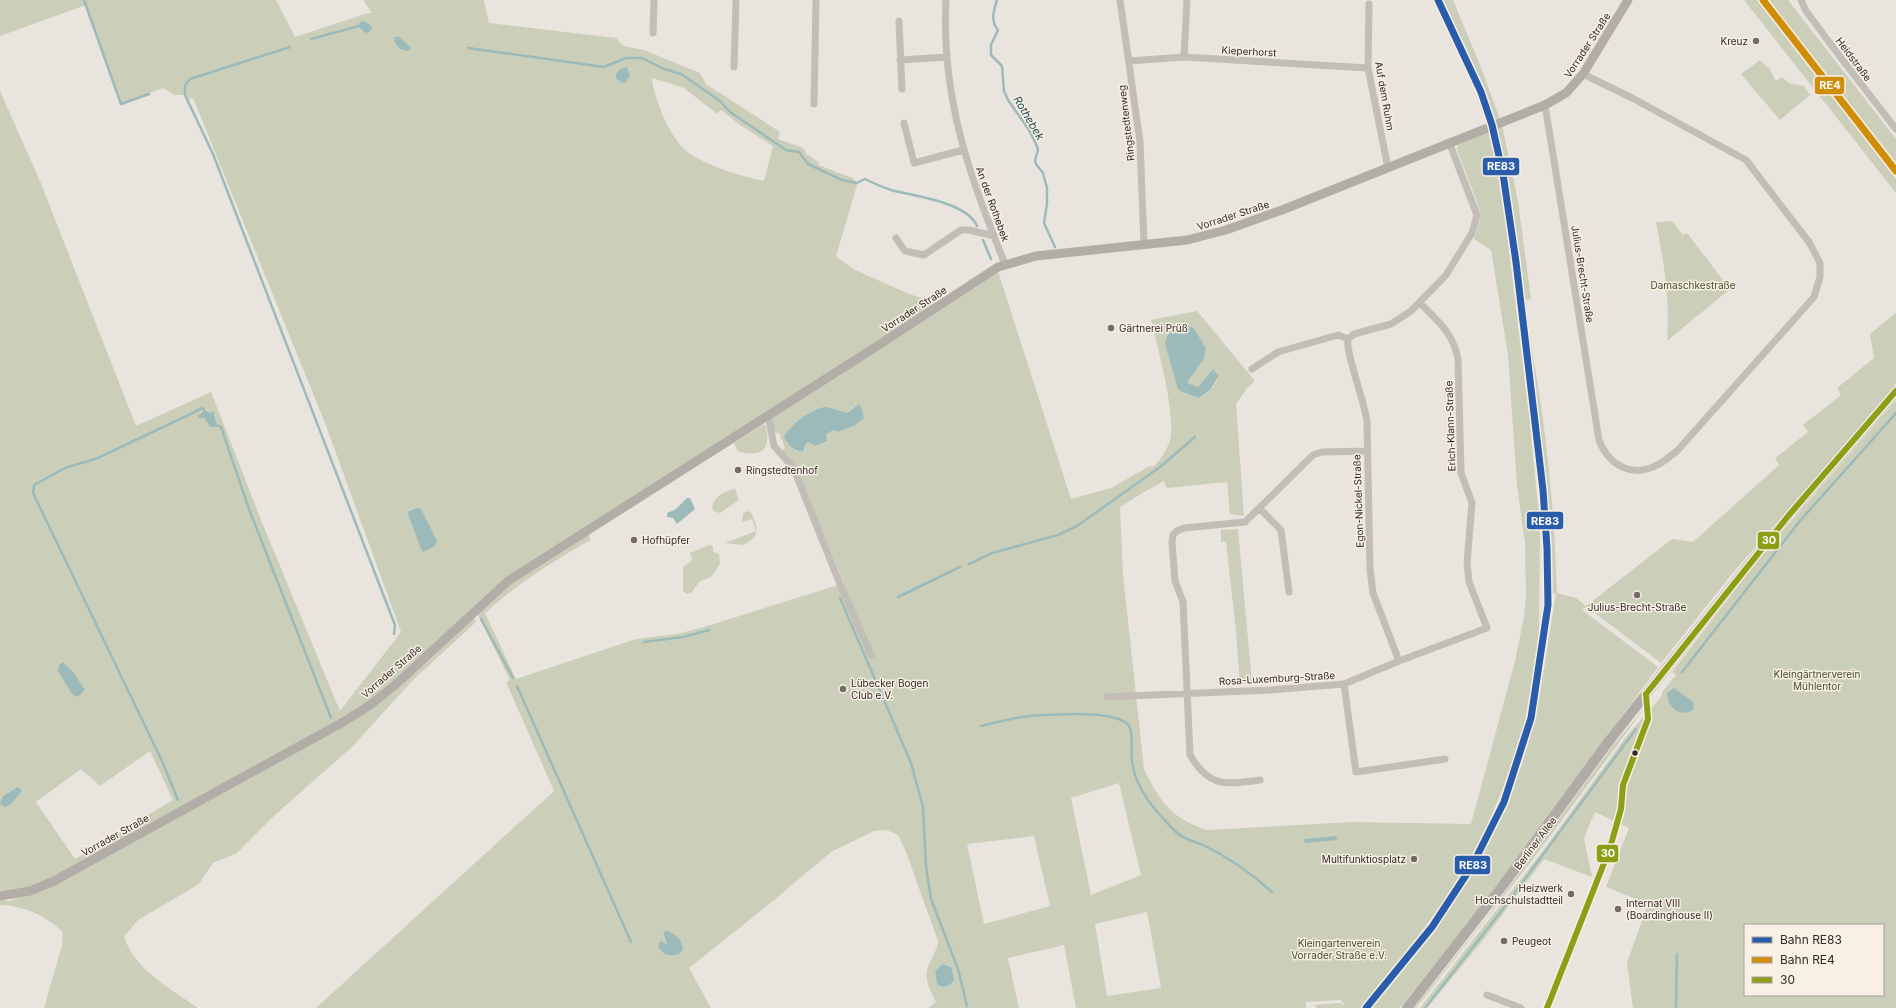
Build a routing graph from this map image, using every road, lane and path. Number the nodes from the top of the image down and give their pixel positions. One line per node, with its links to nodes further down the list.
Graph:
1 (654, 0): 11 (street)
2 (736, 0): 16 (street)
3 (816, 0): 20 (street)
4 (946, 0): 12 (street, An der Rothebek)
5 (1120, 0): 15 (street, Ringstedtenweg)
6 (1187, 0): 13 (street)
7 (1628, 0): 18 (street, Vorrader Straße)
8 (1801, 0): 23 (street, Heidstraße)
9 (1369, 4): 17 (street, Auf dem Ruhm)
10 (899, 21): 14 (street)
11 (653, 33)
12 (947, 58): 14 (street); 25 (street, An der Rothebek)
13 (1184, 58): 15 (street, Kieperhorst); 17 (street, Kieperhorst)
14 (900, 60): 19 (street)
15 (1128, 61): 29 (street, Ringstedtenweg)
16 (734, 67)
17 (1368, 68): 26 (street, Auf dem Ruhm)
18 (1583, 74): 21 (street, Vorrader Straße); 21 (street, Julius-Brecht-Straße)
19 (902, 89)
20 (814, 104)
21 (1545, 105): 24 (street, Vorrader Straße)
22 (904, 123): 25 (street)
23 (1896, 129)
24 (1449, 142): 26 (street, Vorrader Straße); 31 (street)
25 (963, 150): 27 (street, An der Rothebek)
26 (1388, 168): 29 (street, Vorrader Straße)
27 (994, 236): 28 (street); 30 (street, An der Rothebek)
28 (896, 238)
29 (1144, 244): 30 (street, Vorrader Straße)
30 (1005, 264): 35 (street, Vorrader Straße)
31 (1420, 303): 32 (street); 39 (street, Erich-Klann-Straße)
32 (1348, 339): 33 (street); 36 (street, Egon-Nickel-Straße)
33 (1252, 369)
34 (1896, 391): 44 (main road, Berliner Allee)
35 (768, 415): 40 (street); 48 (street, Vorrader Straße)
36 (1366, 451): 37 (street); 41 (street, Egon-Nickel-Straße)
37 (1260, 510): 38 (street); 43 (street)
38 (1288, 592)
39 (1487, 628): 41 (street, Rosa-Luxemburg-Straße)
40 (871, 655)
41 (1399, 660): 42 (street, Rosa-Luxemburg-Straße)
42 (1344, 684): 43 (street, Rosa-Luxemburg-Straße); 46 (street)
43 (1188, 692): 45 (street, Rosa-Luxemburg-Straße); 47 (street)
44 (1646, 694): 50 (main road, Berliner Allee); 52 (street)
45 (1107, 697)
46 (1445, 759)
47 (1260, 780)
48 (0, 896)
49 (1487, 995): 51 (street)
50 (1407, 1008)
51 (1521, 1008)
52 (1547, 1008)

